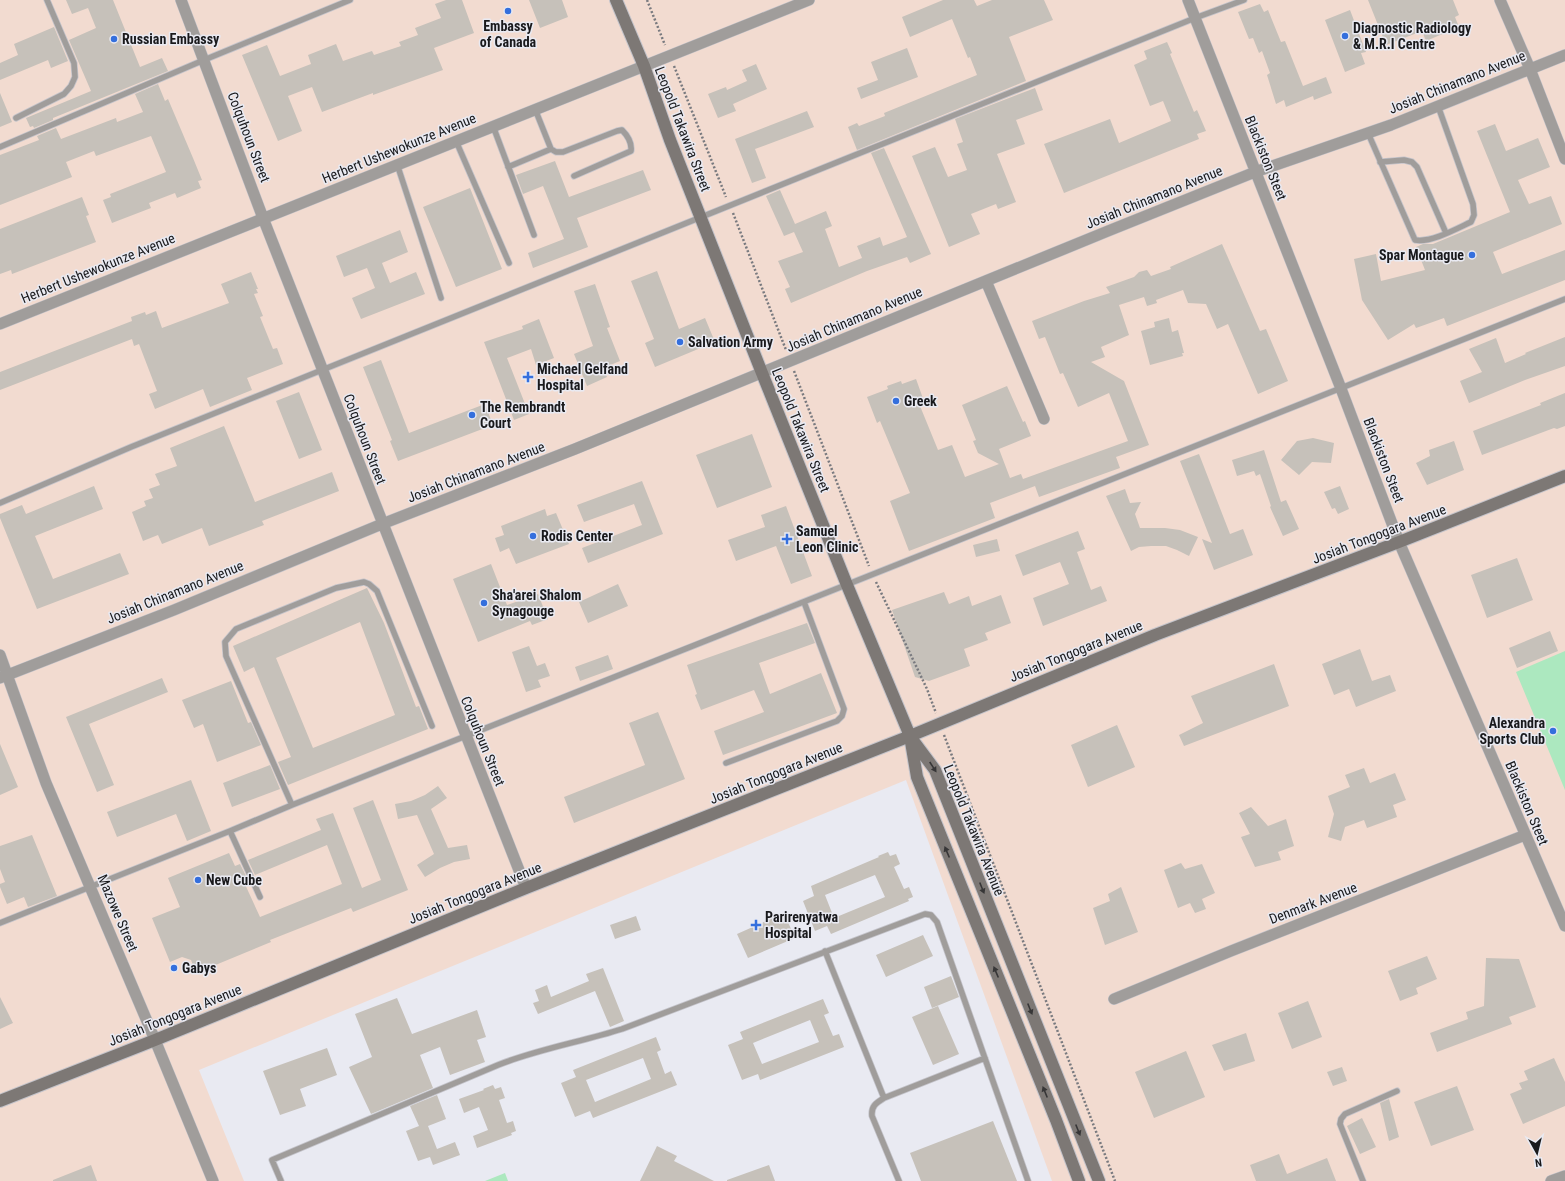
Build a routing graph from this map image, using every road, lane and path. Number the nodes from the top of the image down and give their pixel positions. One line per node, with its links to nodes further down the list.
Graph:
1 (47, 0): 18 (lane)
2 (181, 0): 13 (street, Colquhoun Street)
3 (350, 0): 13 (lane)
4 (616, 0): 14 (main road, Leopold Takawira Street)
5 (647, 0): 11 (path)
6 (809, 0): 11 (street, Herbert Ushewokunze Avenue)
7 (1188, 0): 10 (street, Blackiston Steet)
8 (1244, 0): 10 (lane)
9 (1500, 0): 15 (street)
10 (1195, 18): 28 (street, Blackiston Steet); 30 (lane)
11 (669, 56): 14 (street, Herbert Ushewokunze Avenue); 30 (path)
12 (1565, 56): 15 (street, Josiah Chinamano Avenue)
13 (204, 60): 22 (lane); 32 (street, Colquhoun Street)
14 (644, 66): 17 (street, Herbert Ushewokunze Avenue); 31 (main road, Leopold Takawira Street)
15 (1530, 69): 16 (street, Josiah Chinamano Avenue); 24 (street)
16 (1438, 106): 20 (street, Josiah Chinamano Avenue); 33 (lane)
17 (535, 109): 19 (street, Herbert Ushewokunze Avenue); 23 (lane)
18 (16, 118)
19 (493, 126): 21 (street, Herbert Ushewokunze Avenue); 27 (lane)
20 (1368, 133): 25 (lane); 28 (street, Josiah Chinamano Avenue)
21 (456, 141): 26 (street, Herbert Ushewokunze Avenue); 35 (lane)
22 (0, 147)
23 (551, 149): 27 (lane); 29 (lane)
24 (1565, 159)
25 (1380, 162): 33 (lane); 33 (lane)
26 (397, 164): 32 (street, Herbert Ushewokunze Avenue); 37 (lane)
27 (508, 167): 34 (lane)
28 (1255, 172): 36 (street, Josiah Chinamano Avenue); 43 (street, Blackiston Steet)
29 (574, 176)
30 (730, 205): 31 (lane); 40 (path)
31 (701, 217): 41 (lane); 42 (main road, Leopold Takawira Street)
32 (263, 218): 39 (street, Herbert Ushewokunze Avenue); 41 (street, Colquhoun Street)
33 (1446, 233)
34 (534, 235)
35 (509, 263)
36 (986, 281): 40 (street, Josiah Chinamano Avenue); 44 (street)
37 (441, 298)
38 (1565, 298): 43 (lane)
39 (0, 324)
40 (791, 362): 42 (street, Josiah Chinamano Avenue); 49 (path)
41 (322, 370): 46 (lane); 47 (street, Colquhoun Street)
42 (762, 374): 47 (street, Josiah Chinamano Avenue); 50 (main road, Leopold Takawira Street)
43 (1340, 386): 48 (street, Blackiston Steet); 49 (lane)
44 (1044, 419)
45 (1565, 476): 48 (main road, Josiah Tongogara Avenue)
46 (0, 503)
47 (382, 524): 53 (street, Josiah Chinamano Avenue); 57 (street, Colquhoun Street)
48 (1399, 542): 54 (main road, Josiah Tongogara Avenue); 61 (street, Blackiston Steet)
49 (873, 575): 50 (lane); 54 (path)
50 (847, 585): 51 (lane); 56 (main road, Leopold Takawira Street)
51 (804, 602): 57 (lane); 58 (lane)
52 (0, 655): 53 (street, Mazowe Street)
53 (4, 676): 62 (street, Mazowe Street)
54 (940, 724): 56 (main road, Josiah Tongogara Avenue); 81 (path)
55 (432, 726): 59 (lane)
56 (910, 736): 63 (main road, Josiah Tongogara Avenue); 79 (main road, one-way to 56); 80 (main road, Leopold Takawira Avenue, one-way to 80)
57 (465, 737): 59 (lane); 63 (street, Colquhoun Street)
58 (726, 763)
59 (292, 805): 60 (lane)
60 (230, 831): 62 (lane); 64 (lane)
61 (1524, 835): 66 (street, Blackiston Steet); 68 (street, Denmark Avenue)
62 (90, 887): 65 (lane); 69 (street, Mazowe Street)
63 (526, 888): 69 (main road, Josiah Tongogara Avenue)
64 (260, 897)
65 (0, 923)
66 (1565, 926)
67 (825, 951): 70 (lane); 72 (lane); 76 (lane)
68 (1114, 1000)
69 (155, 1040): 73 (main road, Josiah Tongogara Avenue); 75 (street, Mazowe Street)
70 (985, 1058): 72 (lane); 78 (lane)
71 (1397, 1091): 82 (lane)
72 (884, 1098): 77 (lane)
73 (0, 1101)
74 (1565, 1176): 83 (street)
75 (213, 1181)
76 (281, 1181)
77 (899, 1181)
78 (1028, 1181)
79 (1079, 1181)
80 (1098, 1181)
81 (1115, 1181)
82 (1363, 1181)
83 (1551, 1181)

